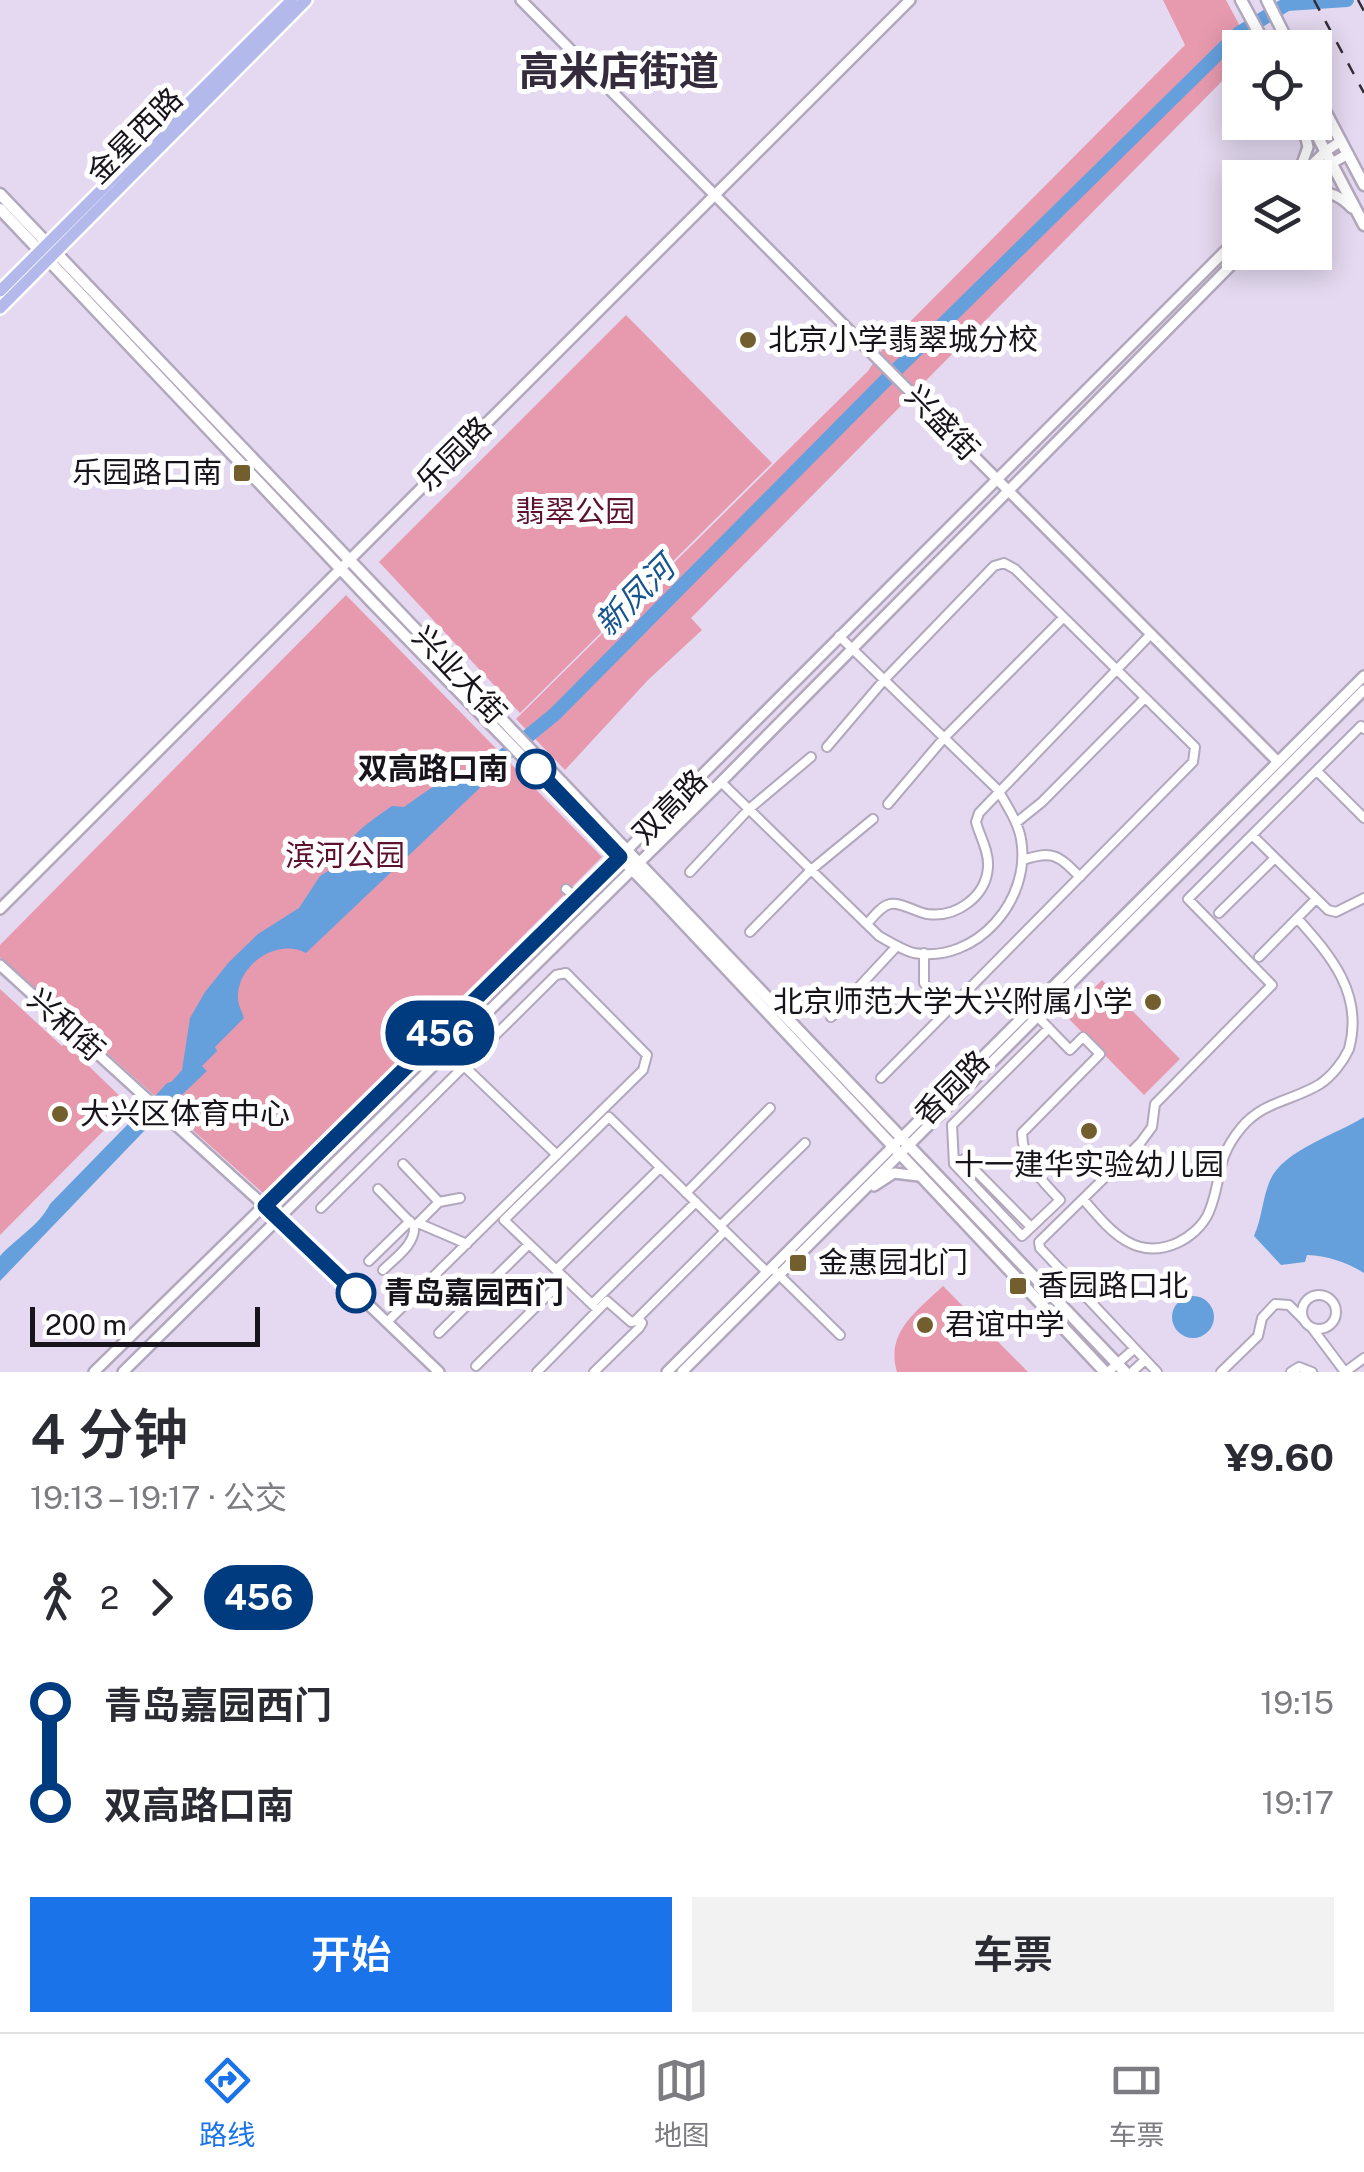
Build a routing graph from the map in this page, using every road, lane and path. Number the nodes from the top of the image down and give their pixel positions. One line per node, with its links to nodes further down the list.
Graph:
1 (292, 0): 23 (main road, 金星西路)
2 (306, 0): 23 (main road, 金星西路)
3 (521, 0): 18 (street, 兴盛街)
4 (910, 0): 18 (street, 乐园路)
5 (1266, 0): 8 (main road)
6 (1241, 1): 7 (main road)
7 (1257, 30)
8 (1282, 30)
9 (1332, 124): 11 (main road)
10 (1319, 140): 12 (main road)
11 (1341, 142): 12 (street); 13 (main road)
12 (1326, 151): 14 (street); 15 (main road)
13 (1348, 154): 16 (street); 17 (main road)
14 (1317, 160)
15 (1330, 160)
16 (1332, 163): 22 (main road)
17 (1364, 188): 22 (main road)
18 (714, 193): 28 (street, 兴盛街); 30 (street, 乐园路)
19 (0, 194): 23 (main road, 兴业大街)
20 (1332, 194): 22 (street)
21 (0, 209): 23 (main road, 兴业大街)
22 (1358, 214)
23 (49, 250): 26 (main road, 金星西路); 27 (main road, 金星西路); 30 (main road, 兴业大街); 31 (main road, 兴业大街)
24 (1222, 254): 28 (street, 双高路)
25 (1226, 270): 29 (street, 双高路)
26 (0, 291)
27 (0, 308)
28 (996, 478): 29 (street, 兴盛街); 34 (street, 双高路)
29 (1008, 490): 33 (street, 兴盛街); 35 (street, 双高路)
30 (350, 559): 31 (street, 乐园路); 42 (main road, 兴业大街)
31 (340, 568): 42 (main road, 兴业大街); 67 (street, 乐园路)
32 (1064, 618): 36 (street); 38 (street); 43 (street)
33 (1151, 634): 36 (street); 46 (street, 兴盛街)
34 (839, 636): 35 (street); 56 (street, 双高路)
35 (852, 649): 38 (street); 48 (street, 双高路)
36 (1116, 670): 40 (street); 49 (street)
37 (1364, 676): 46 (street, 香园路)
38 (884, 680): 43 (street); 44 (street)
39 (1364, 690): 78 (street, 香园路)
40 (1145, 698): 54 (street); 62 (street)
41 (1364, 729): 47 (street)
42 (510, 736): 56 (main road, 兴业大街)
43 (944, 738): 49 (street); 50 (street)
44 (828, 747)
45 (811, 757): 51 (street)
46 (1278, 762): 83 (street, 香园路)
47 (1316, 771): 52 (street); 55 (street)
48 (721, 782): 51 (street); 59 (street, 双高路)
49 (998, 790): 54 (street); 70 (street)
50 (888, 804)
51 (749, 809): 60 (street); 61 (street)
52 (1364, 818)
53 (872, 819): 60 (street)
54 (1016, 823): 58 (street)
55 (1252, 835): 57 (street); 95 (street)
56 (623, 853): 59 (main road, 兴业大街); 64 (street, 双高路)
57 (1275, 858): 66 (street); 68 (street)
58 (1023, 860): 62 (street); 73 (street)
59 (634, 865): 83 (main road, 兴业大街); 85 (main road, 兴业大街); 100 (street, 双高路)
60 (811, 870): 70 (street); 71 (street)
61 (690, 872)
62 (1080, 877): 76 (street)
63 (566, 888): 64 (street)
64 (578, 898): 98 (street, 双高路)
65 (1364, 898): 66 (street)
66 (1316, 899): 69 (street)
67 (0, 909)
68 (1219, 914)
69 (1297, 918): 74 (street); 95 (street)
70 (867, 924): 72 (street)
71 (750, 932)
72 (897, 946): 73 (street); 77 (street)
73 (924, 952): 76 (street)
74 (1259, 957)
75 (0, 965): 98 (street, 兴和街)
76 (947, 1011): 81 (street)
77 (830, 1017)
78 (1038, 1018): 79 (street); 83 (street, 香园路)
79 (1049, 1028): 102 (street); 102 (street)
80 (464, 1066): 86 (street); 86 (street); 99 (street)
81 (881, 1078)
82 (770, 1108): 92 (street)
83 (906, 1141): 85 (street, 香园路); 121 (main road, 兴业大街)
84 (804, 1143): 103 (street)
85 (896, 1151): 90 (main road, 兴业大街); 93 (street, 香园路); 109 (street, 香园路)
86 (556, 1156): 104 (street)
87 (964, 1159): 102 (street)
88 (403, 1164): 96 (street)
89 (660, 1168): 92 (street); 105 (street); 108 (street)
90 (920, 1176): 93 (street); 121 (main road, 兴业大街)
91 (378, 1189): 101 (street)
92 (686, 1193): 97 (street)
93 (864, 1194): 109 (street, 香园路)
94 (460, 1198): 96 (street)
95 (1083, 1199): 117 (street)
96 (439, 1202): 101 (street)
97 (696, 1202): 103 (street); 111 (street)
98 (265, 1206): 100 (street, 兴和街); 122 (street, 双高路)
99 (321, 1208)
100 (278, 1218): 113 (street, 兴和街); 123 (street, 双高路)
101 (414, 1224): 104 (street); 106 (street); 107 (street)
102 (1032, 1227)
103 (723, 1229): 109 (street); 112 (street)
104 (466, 1244): 113 (street)
105 (529, 1244): 108 (street); 115 (street)
106 (369, 1261)
107 (384, 1270)
108 (556, 1270): 110 (street)
109 (772, 1272): 116 (street); 127 (street, 香园路); 128 (street, 香园路)
110 (565, 1278): 111 (street); 120 (street)
111 (595, 1307): 112 (street); 125 (street)
112 (638, 1318): 126 (street)
113 (388, 1322): 124 (street, 兴和街)
114 (1308, 1324): 114 (street); 130 (street); 133 (street)
115 (439, 1332)
116 (840, 1335)
117 (1134, 1348): 119 (street); 121 (street)
118 (1364, 1358): 133 (street)
119 (1145, 1360): 121 (street); 129 (street)
120 (476, 1366)
121 (1117, 1370)
122 (94, 1372)
123 (123, 1372)
124 (440, 1372)
125 (537, 1372)
126 (594, 1372)
127 (667, 1372)
128 (682, 1372)
129 (1157, 1372)
130 (1221, 1372)
131 (1291, 1372): 132 (street)
132 (1312, 1372)
133 (1345, 1372)

